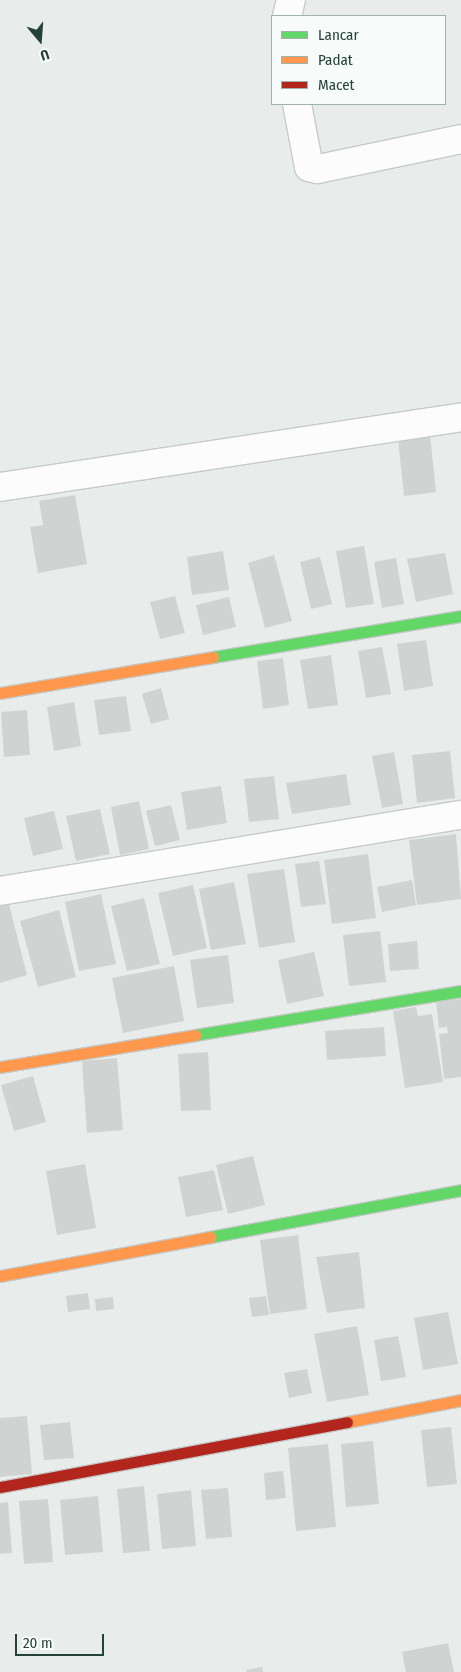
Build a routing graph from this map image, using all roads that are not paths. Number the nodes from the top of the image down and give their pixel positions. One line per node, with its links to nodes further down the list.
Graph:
1 (291, 0): 2 (street)
2 (287, 15)
3 (297, 105): 4 (street)
4 (461, 139)
5 (461, 417): 6 (street)
6 (0, 487)
7 (461, 616): 8 (street)
8 (0, 693)
9 (461, 815): 10 (street)
10 (0, 892)
11 (461, 991): 12 (street)
12 (0, 1067)
13 (461, 1190): 14 (street)
14 (0, 1276)
15 (461, 1400): 16 (street)
16 (0, 1487)

